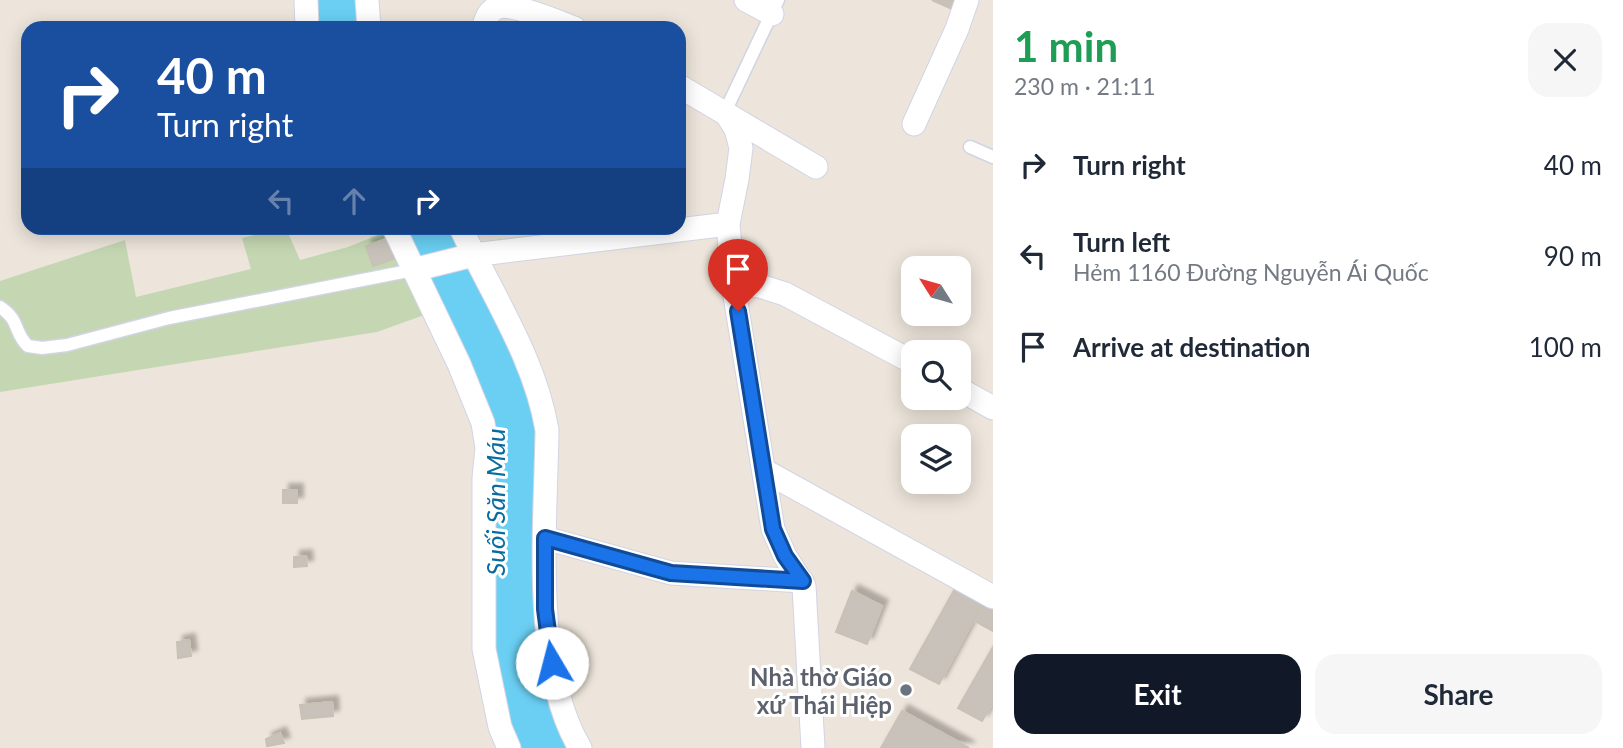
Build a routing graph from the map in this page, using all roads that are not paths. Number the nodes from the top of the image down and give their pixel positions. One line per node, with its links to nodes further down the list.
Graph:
1 (306, 0): 7 (street)
2 (367, 0): 8 (street)
3 (746, 0): 6 (street)
4 (967, 0): 13 (street)
5 (540, 7): 9 (street); 10 (street)
6 (775, 7): 12 (lane)
7 (307, 21)
8 (368, 21)
9 (486, 21)
10 (563, 21)
11 (686, 90): 12 (street)
12 (725, 112): 16 (street); 17 (street)
13 (914, 124)
14 (970, 148): 15 (lane)
15 (993, 157)
16 (816, 167)
17 (728, 224): 18 (street); 24 (street)
18 (686, 229)
19 (397, 235): 23 (street)
20 (464, 235): 22 (street)
21 (638, 235): 22 (street)
22 (473, 255): 23 (street); 30 (street)
23 (413, 270): 25 (lane); 33 (street)
24 (733, 284): 26 (street); 29 (street)
25 (0, 307)
26 (901, 356)
27 (971, 396): 28 (street)
28 (993, 408)
29 (765, 471): 31 (street); 32 (street)
30 (545, 538): 31 (street); 34 (street)
31 (803, 581): 35 (street)
32 (993, 597)
33 (509, 748)
34 (580, 748)
35 (813, 748)

